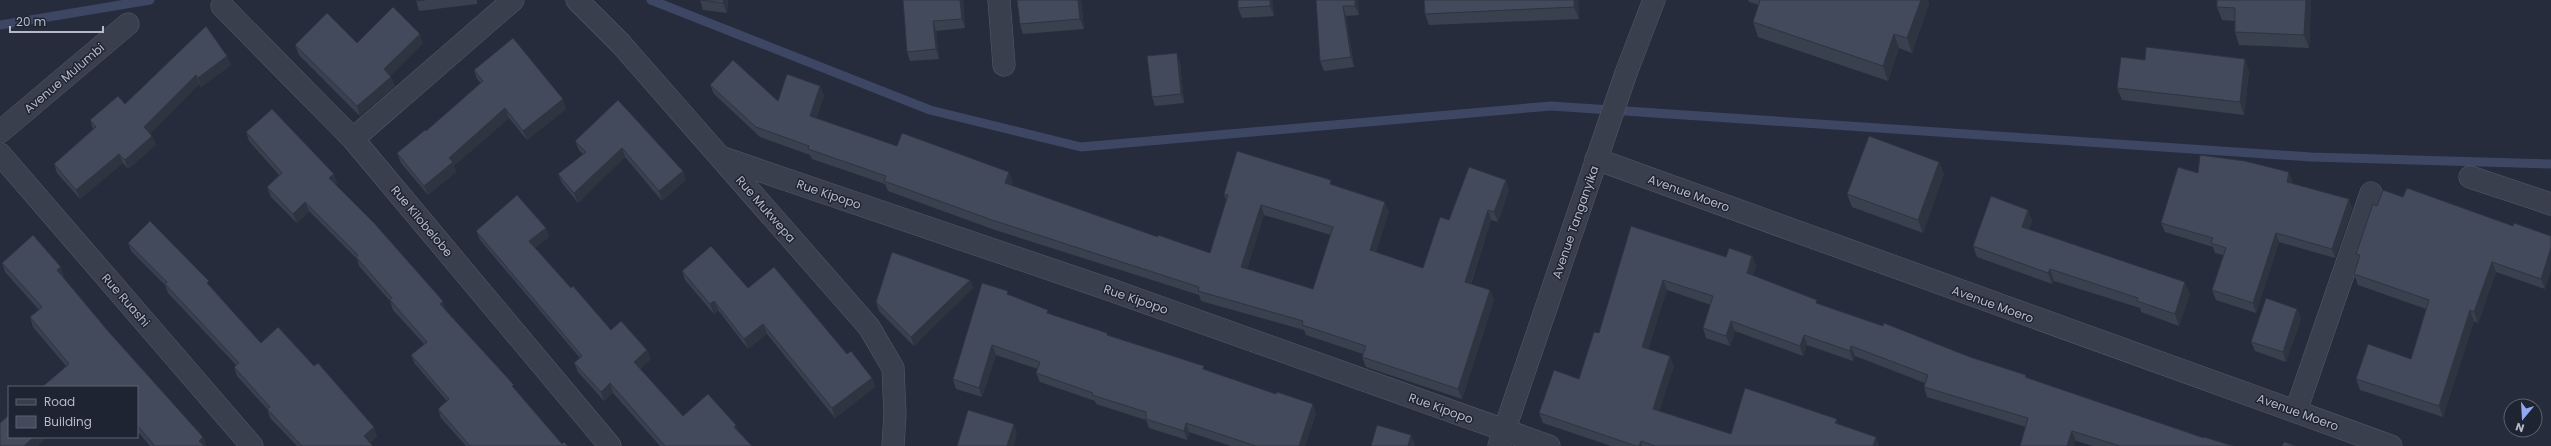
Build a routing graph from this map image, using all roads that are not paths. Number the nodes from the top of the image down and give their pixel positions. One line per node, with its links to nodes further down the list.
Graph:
1 (513, 0): 9 (street)
2 (578, 0): 11 (street, Rue Mukwepa)
3 (999, 0): 7 (street)
4 (1654, 0): 12 (street, Avenue Tanganyika)
5 (222, 6): 9 (street, Rue Kilobelobe)
6 (128, 24): 8 (street, Avenue Mulumbi)
7 (1004, 65)
8 (0, 132)
9 (353, 139): 19 (street, Rue Kilobelobe)
10 (0, 154): 18 (street, Rue Ruashi)
11 (720, 157): 17 (street, Rue Kipopo); 20 (street, Rue Mukwepa)
12 (1596, 159): 16 (street, Avenue Moero); 17 (street, Avenue Tanganyika)
13 (2470, 177): 15 (street)
14 (2371, 193): 16 (street)
15 (2551, 204)
16 (2296, 411): 22 (street, Avenue Moero)
17 (1502, 438): 21 (street, Rue Kipopo)
18 (252, 446)
19 (610, 446)
20 (893, 446)
21 (1549, 446)
22 (2391, 446)

